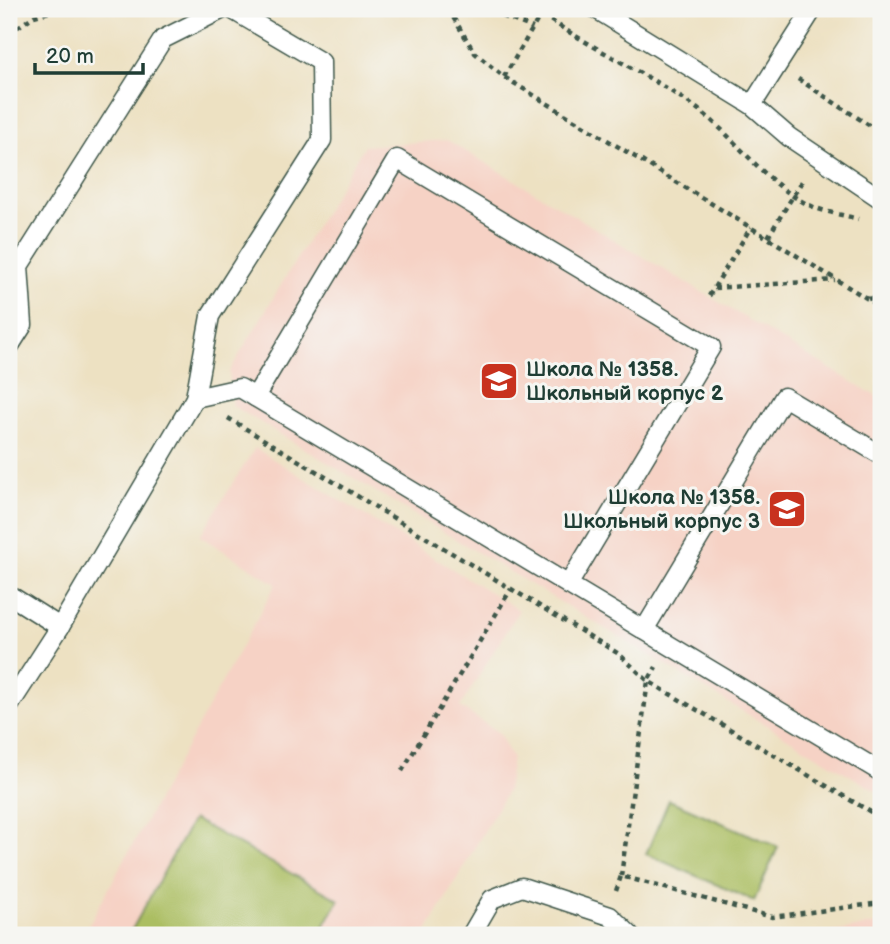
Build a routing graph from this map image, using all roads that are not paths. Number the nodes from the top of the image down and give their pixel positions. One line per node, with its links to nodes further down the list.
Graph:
1 (223, 9): 7 (lane)
2 (231, 9): 9 (lane)
3 (596, 9): 5 (lane)
4 (813, 9): 5 (lane)
5 (752, 105): 6 (lane)
6 (881, 199)
7 (9, 347)
8 (255, 397): 9 (lane); 11 (lane); 11 (lane)
9 (195, 398): 13 (lane)
10 (881, 455): 14 (lane)
11 (568, 585): 14 (lane)
12 (14, 598): 13 (lane)
13 (60, 627): 15 (lane)
14 (644, 630): 16 (lane)
15 (9, 706)
16 (881, 772)
17 (471, 935): 18 (lane)
18 (630, 935)

